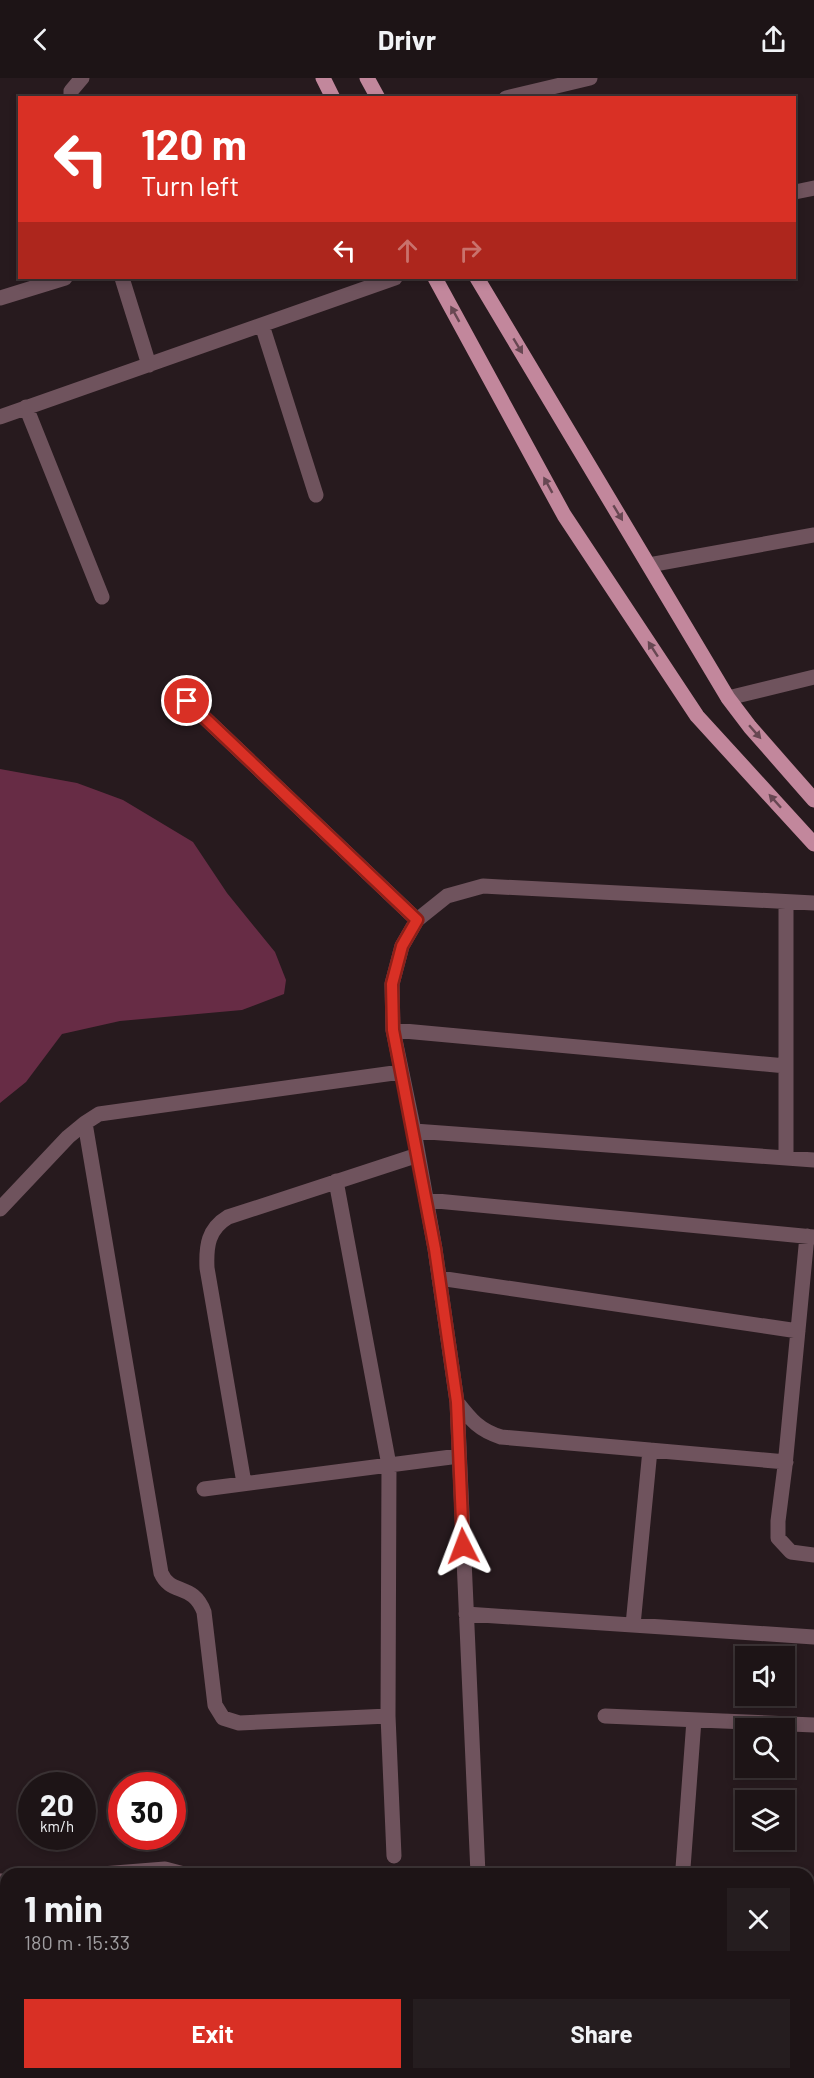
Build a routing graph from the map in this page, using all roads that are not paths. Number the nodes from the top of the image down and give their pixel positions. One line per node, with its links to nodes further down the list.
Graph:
1 (82, 78): 5 (street)
2 (323, 78): 6 (main road)
3 (367, 78): 7 (main road)
4 (590, 78): 8 (street)
5 (71, 96)
6 (332, 96)
7 (377, 96)
8 (514, 96)
9 (814, 188): 10 (street)
10 (796, 192)
11 (62, 279): 16 (street)
12 (122, 279): 18 (street)
13 (392, 279): 17 (street)
14 (436, 279): 29 (main road, one-way to 14)
15 (478, 279): 23 (main road, one-way to 23)
16 (0, 298)
17 (262, 325): 18 (street); 21 (street)
18 (149, 364): 19 (street)
19 (27, 407): 20 (street); 24 (street)
20 (0, 417)
21 (316, 495)
22 (814, 535): 23 (street)
23 (649, 565): 26 (main road)
24 (102, 597)
25 (814, 677): 26 (street)
26 (728, 698): 28 (main road, one-way to 28)
27 (187, 701): 32 (street)
28 (814, 800)
29 (814, 844)
30 (786, 902): 31 (street); 32 (street); 34 (street)
31 (814, 903)
32 (417, 920): 33 (street)
33 (393, 1030): 34 (street); 35 (street)
34 (786, 1066): 39 (street)
35 (401, 1072): 36 (street); 37 (street)
36 (84, 1124): 43 (street); 58 (street)
37 (414, 1131): 38 (street); 39 (street)
38 (418, 1155): 41 (street); 42 (street)
39 (786, 1158): 40 (street)
40 (814, 1160)
41 (336, 1181): 51 (street); 52 (street)
42 (426, 1200): 44 (street); 45 (street)
43 (0, 1209)
44 (811, 1237): 46 (street)
45 (439, 1278): 46 (street); 47 (street)
46 (798, 1331): 50 (street)
47 (457, 1402): 48 (street); 49 (street)
48 (650, 1450): 50 (street); 56 (street)
49 (459, 1456): 51 (street); 55 (street)
50 (786, 1462): 54 (street)
51 (389, 1465): 52 (street); 58 (street)
52 (244, 1484): 53 (street)
53 (204, 1489)
54 (814, 1555)
55 (466, 1614): 56 (street); 63 (street)
56 (633, 1625): 57 (street)
57 (814, 1637)
58 (388, 1716): 62 (street)
59 (605, 1716): 60 (street)
60 (694, 1720): 61 (street); 64 (street)
61 (814, 1725)
62 (394, 1856)
63 (478, 1868)
64 (683, 1868)

